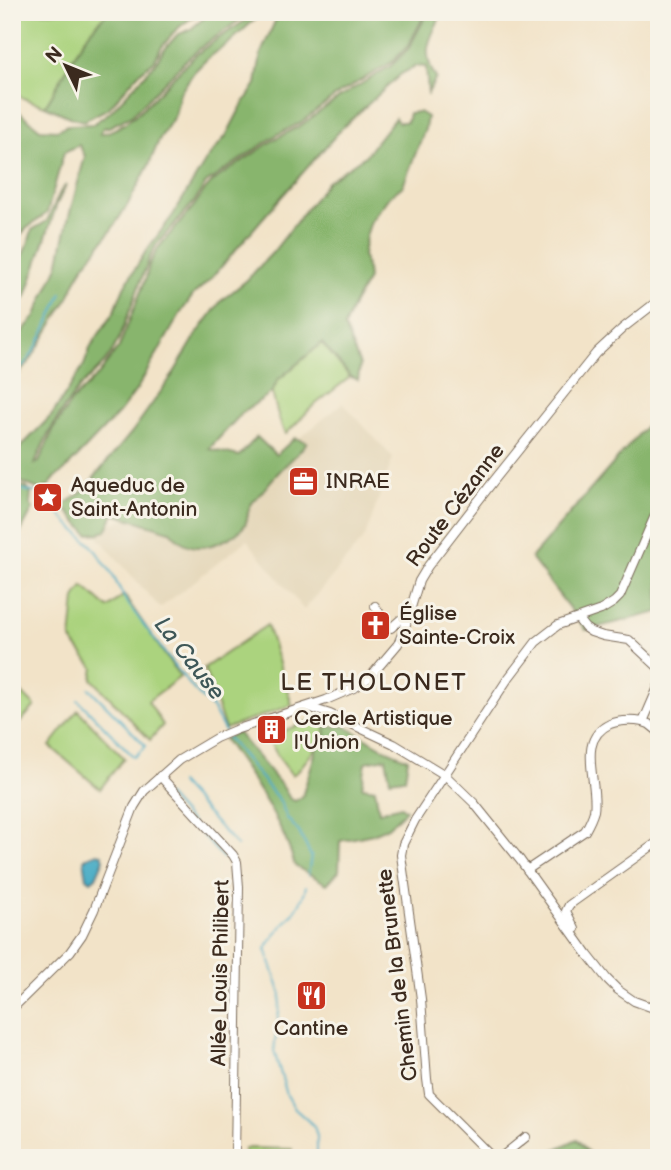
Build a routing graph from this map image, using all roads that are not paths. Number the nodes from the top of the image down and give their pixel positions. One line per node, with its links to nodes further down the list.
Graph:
1 (659, 300): 4 (street, Route Cézanne)
2 (659, 506): 5 (street, Chemin de la Brunette)
3 (375, 606): 4 (street)
4 (409, 616): 8 (street, Route Cézanne)
5 (578, 619): 6 (street); 11 (street, Chemin de la Brunette)
6 (659, 668)
7 (659, 685): 9 (street)
8 (308, 707): 11 (street); 12 (street, Route Cézanne)
9 (643, 722): 10 (street); 14 (street)
10 (659, 732)
11 (446, 775): 14 (street); 20 (street, Chemin de la Brunette)
12 (160, 776): 16 (street, Route Cézanne); 19 (street, Allée Louis Philibert)
13 (659, 841): 15 (street)
14 (527, 870): 15 (street)
15 (572, 932): 17 (street)
16 (12, 1009)
17 (659, 1010)
18 (526, 1137): 21 (street)
19 (235, 1158)
20 (493, 1158)
21 (500, 1158)

